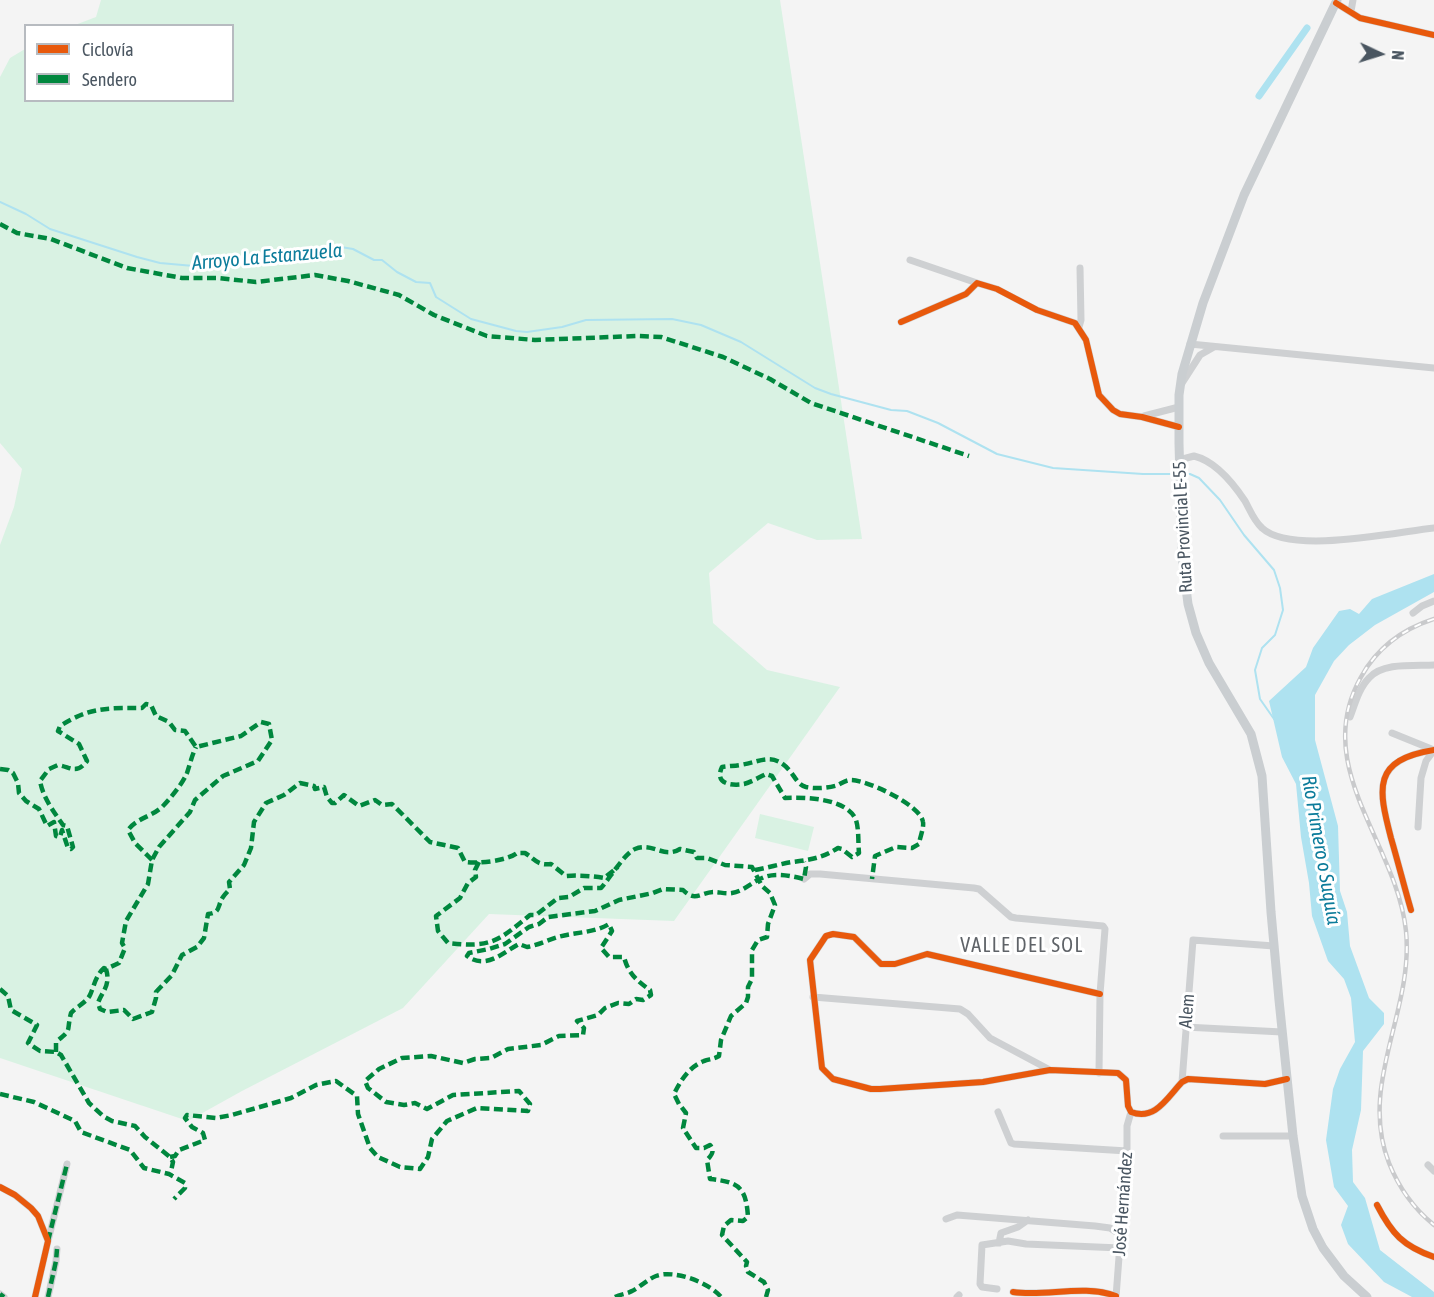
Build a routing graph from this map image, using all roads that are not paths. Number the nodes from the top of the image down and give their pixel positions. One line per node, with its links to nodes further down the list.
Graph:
1 (1348, 0): 4 (street)
2 (1353, 0): 4 (street)
3 (1336, 2): 4 (street); 11 (main road, Ruta Provincial E-55)
4 (1351, 11): 5 (street)
5 (1434, 35)
6 (910, 260): 8 (street)
7 (1080, 268): 10 (street)
8 (977, 283): 9 (street); 10 (street)
9 (901, 322)
10 (1079, 327): 16 (street)
11 (1190, 344): 12 (street); 14 (main road, Ruta Provincial E-55)
12 (1216, 346): 13 (street); 14 (street)
13 (1434, 368)
14 (1181, 385): 15 (main road, Ruta Provincial E-55)
15 (1179, 407): 16 (street); 17 (main road, Ruta Provincial E-55)
16 (1142, 417): 17 (street)
17 (1179, 427): 18 (main road, Ruta Provincial E-55)
18 (1179, 460): 19 (street); 29 (main road, Ruta Provincial E-55)
19 (1434, 528)
20 (1434, 601): 21 (street)
21 (1413, 613)
22 (1434, 665): 23 (street)
23 (1350, 717)
24 (1392, 733): 25 (street)
25 (1434, 750): 26 (street); 28 (street)
26 (1419, 827)
27 (804, 879): 30 (street)
28 (1411, 910)
29 (1274, 946): 32 (street, Alem); 33 (main road, Ruta Provincial E-55)
30 (1100, 994): 31 (street); 35 (street)
31 (813, 997): 34 (street); 34 (street)
32 (1185, 1027): 33 (street); 37 (street, Alem)
33 (1282, 1032): 36 (main road, Ruta Provincial E-55)
34 (1050, 1070): 35 (street, José Hernández)
35 (1099, 1073): 39 (street, José Hernández)
36 (1287, 1079): 37 (street); 41 (main road, Ruta Provincial E-55)
37 (1182, 1082): 39 (street)
38 (998, 1112): 42 (street)
39 (1131, 1112): 42 (street, José Hernández)
40 (1223, 1136): 41 (street)
41 (1293, 1136): 61 (main road, Ruta Provincial E-55)
42 (1127, 1151): 48 (street, José Hernández)
43 (67, 1164): 49 (street)
44 (0, 1187): 49 (street)
45 (1377, 1205): 53 (street)
46 (946, 1219): 47 (street)
47 (1028, 1220): 48 (street); 50 (street)
48 (1121, 1235): 51 (street, José Hernández)
49 (48, 1241): 59 (street)
50 (999, 1243): 51 (street); 54 (street)
51 (1120, 1248): 57 (street, José Hernández)
52 (57, 1249): 60 (street)
53 (1434, 1257)
54 (997, 1289)
55 (1013, 1292): 57 (street)
56 (0, 1294): 58 (street)
57 (1116, 1296)
58 (4, 1297)
59 (35, 1297)
60 (48, 1297)
61 (1367, 1297)

